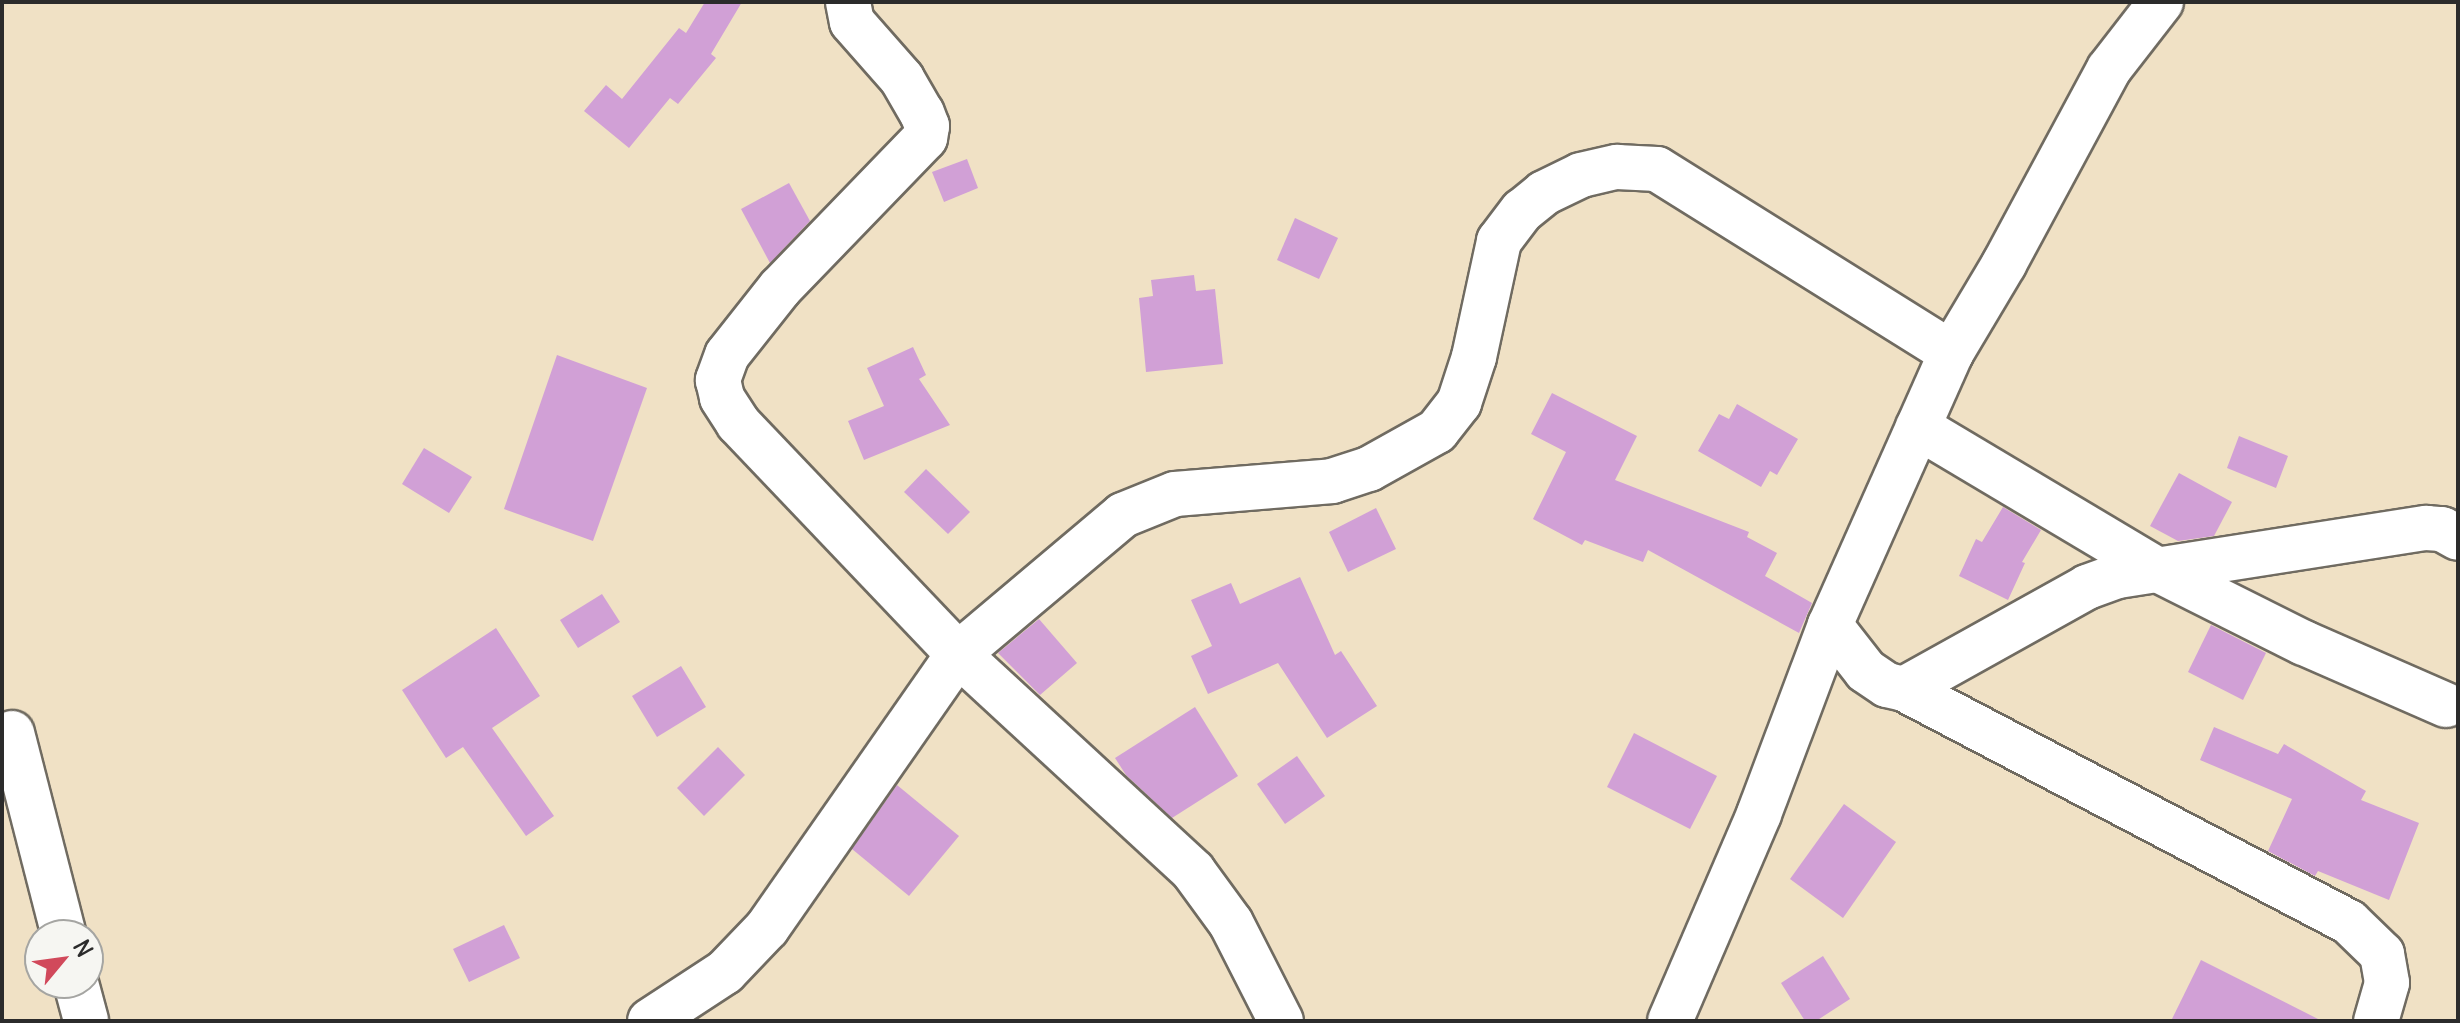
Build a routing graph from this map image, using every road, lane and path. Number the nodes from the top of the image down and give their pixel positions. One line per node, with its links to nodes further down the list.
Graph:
1 (848, 2): 8 (street)
2 (2161, 2): 3 (street)
3 (1951, 353): 4 (street); 8 (street)
4 (1918, 427): 6 (street); 7 (street)
5 (2458, 538): 6 (street)
6 (2156, 569): 9 (street); 10 (street)
7 (1830, 625): 9 (street); 14 (street)
8 (958, 654): 16 (street); 17 (street)
9 (1904, 689): 18 (street)
10 (2446, 705)
11 (12, 733): 12 (street)
12 (60, 919)
13 (80, 999): 15 (street)
14 (1676, 1019)
15 (86, 1021)
16 (650, 1021)
17 (1281, 1021)
18 (2376, 1021)

